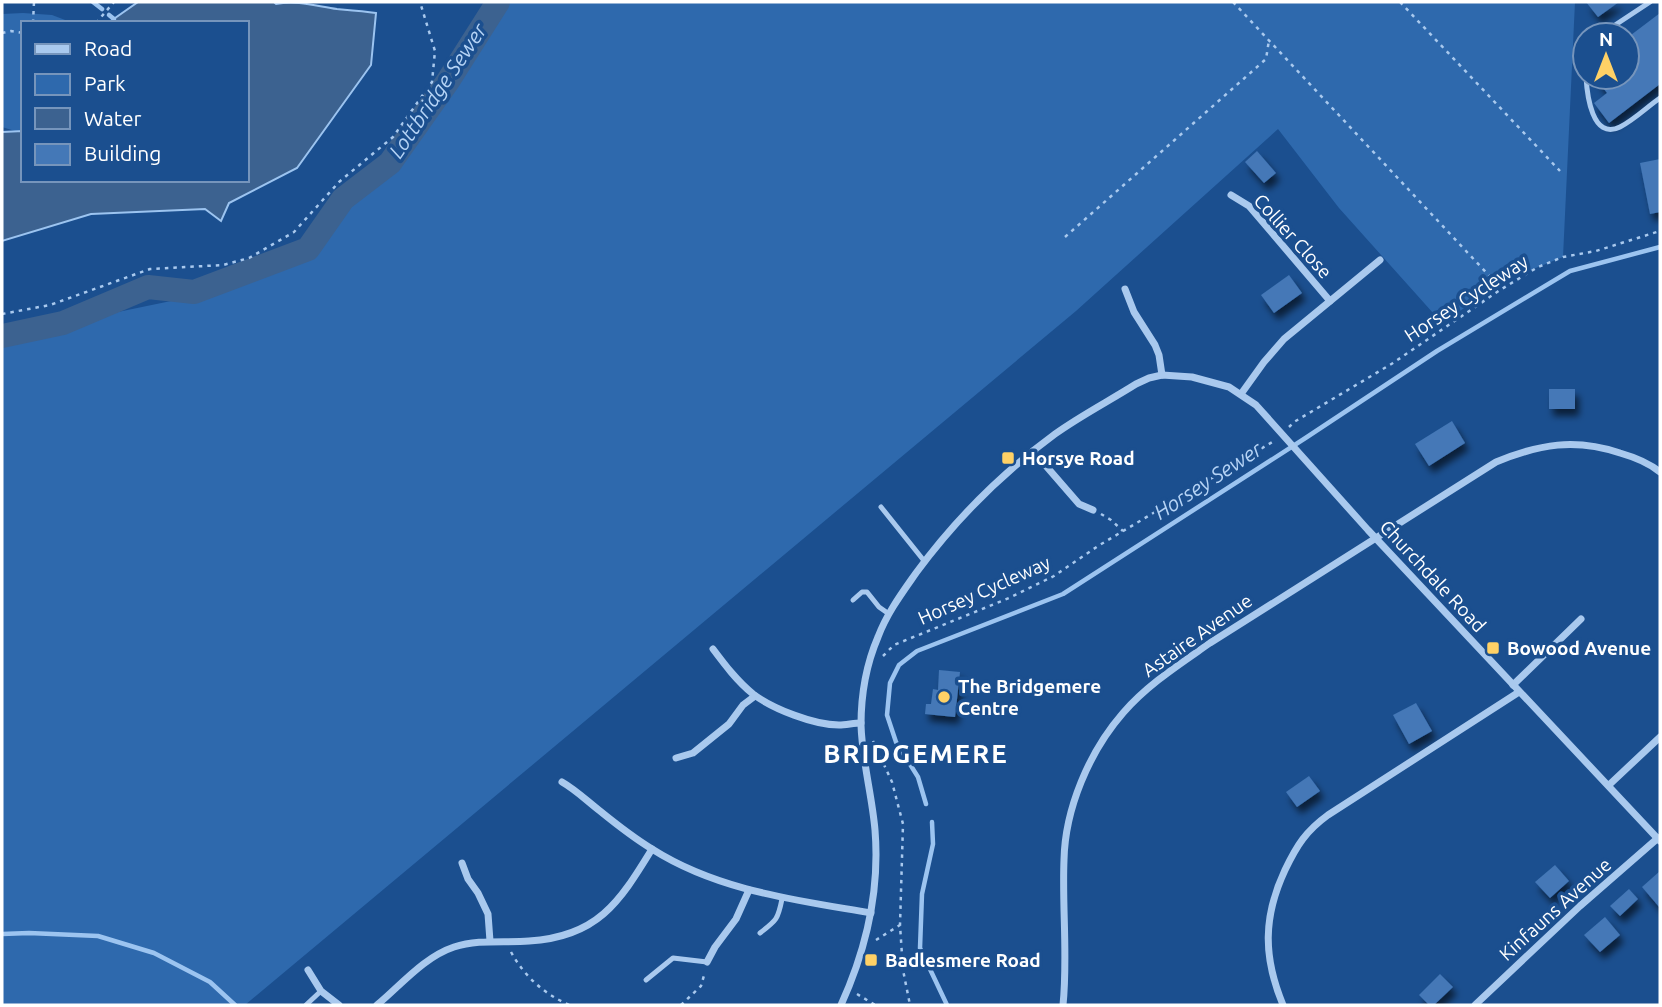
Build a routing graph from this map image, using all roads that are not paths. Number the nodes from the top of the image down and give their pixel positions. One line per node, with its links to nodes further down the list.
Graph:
1 (1650, 2): 2 (lane)
2 (1621, 21)
3 (1588, 91): 4 (lane)
4 (1660, 98)
5 (1231, 195): 8 (street, Collier Close)
6 (1380, 260): 8 (street)
7 (1125, 289): 9 (street)
8 (1330, 301): 10 (street)
9 (1162, 375): 10 (street, Churchdale Road); 11 (street)
10 (1241, 394): 15 (street, Churchdale Road)
11 (1033, 451): 14 (street); 16 (street)
12 (1660, 472): 15 (street, Astaire Avenue)
13 (881, 507): 16 (lane)
14 (1093, 510)
15 (1375, 537): 21 (street, Churchdale Road); 45 (street, Astaire Avenue)
16 (925, 562): 18 (street)
17 (853, 600): 18 (lane)
18 (889, 614): 24 (street)
19 (1581, 619): 21 (street)
20 (713, 649): 23 (street)
21 (1513, 685): 22 (street, Churchdale Road)
22 (1519, 692): 28 (street, Churchdale Road); 46 (street)
23 (755, 695): 24 (street); 26 (street)
24 (861, 723): 34 (street)
25 (1660, 737): 28 (street)
26 (676, 758)
27 (562, 782): 30 (street)
28 (1609, 785): 29 (street, Churchdale Road)
29 (1659, 839): 47 (street, Kinfauns Avenue)
30 (652, 849): 32 (street); 36 (street)
31 (462, 863): 36 (street)
32 (749, 890): 33 (street); 37 (street)
33 (782, 899): 34 (street); 35 (lane)
34 (871, 913): 44 (street)
35 (761, 933)
36 (490, 941): 43 (street)
37 (707, 962): 39 (lane)
38 (308, 970): 40 (street)
39 (646, 980)
40 (321, 991): 41 (lane); 42 (street)
41 (306, 1005)
42 (339, 1005)
43 (377, 1005)
44 (841, 1005)
45 (1063, 1005)
46 (1283, 1005)
47 (1475, 1005)

